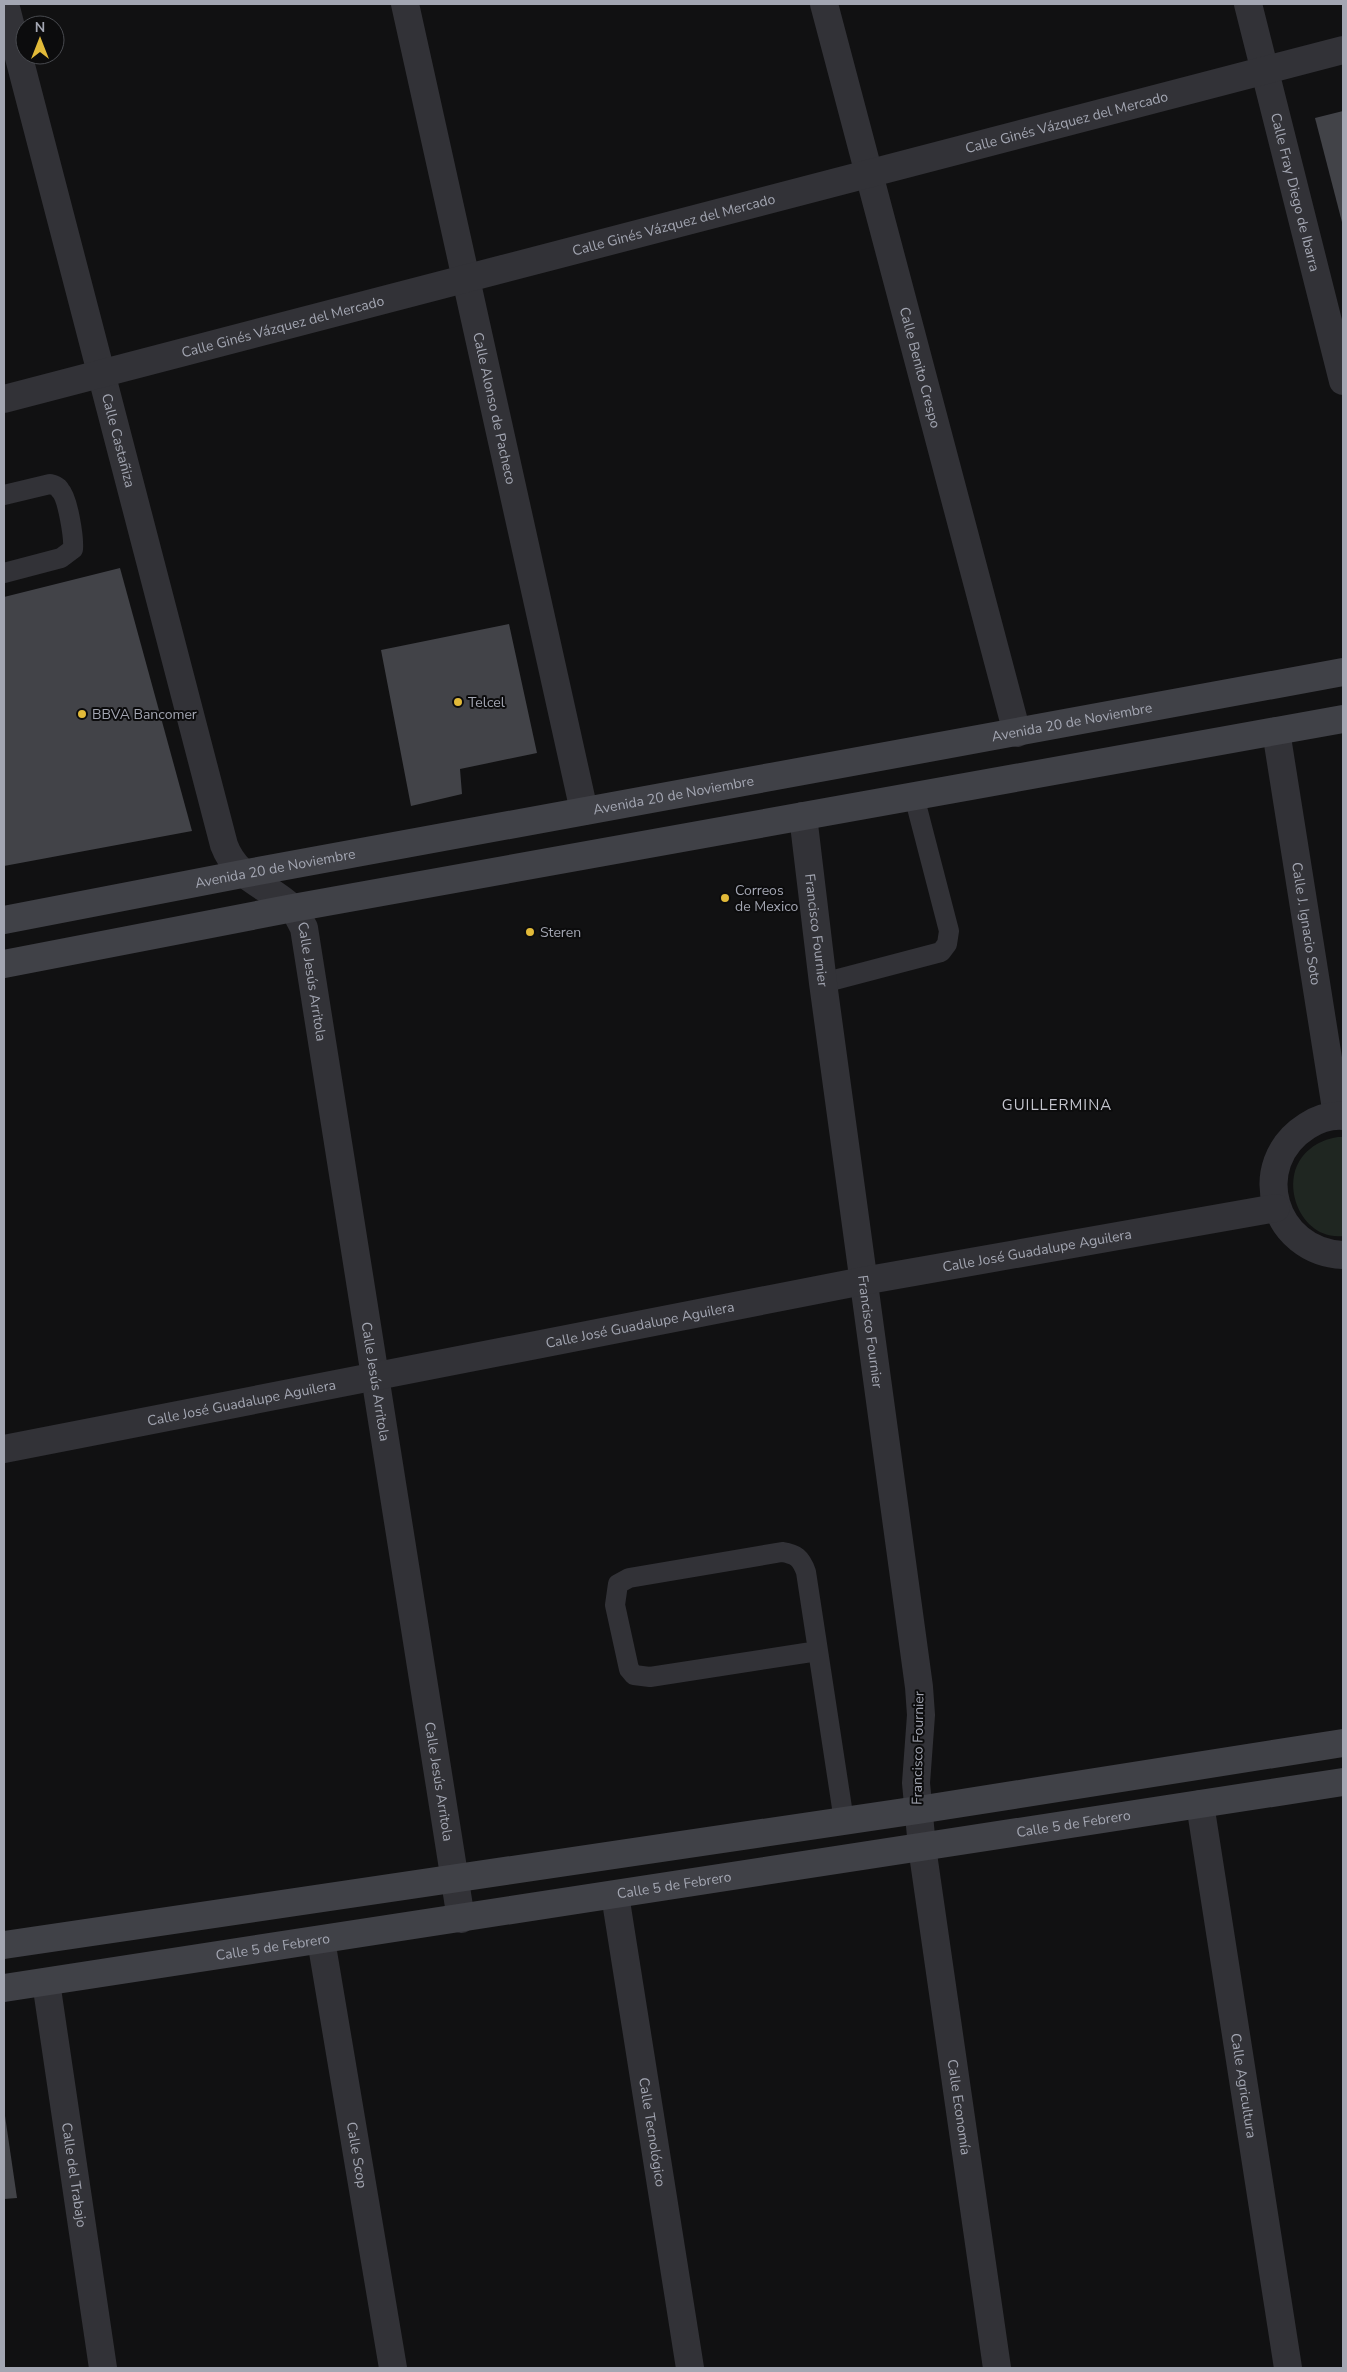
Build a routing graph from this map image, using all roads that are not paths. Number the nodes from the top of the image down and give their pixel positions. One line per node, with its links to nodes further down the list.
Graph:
1 (5, 4): 9 (street, Calle Castañiza)
2 (406, 4): 8 (street, Calle Alonso de Pacheco)
3 (824, 4): 7 (street, Calle Benito Crespo)
4 (1248, 4): 6 (street, Calle Fray Diego de Ibarra)
5 (1343, 50): 6 (street, Calle Ginés Vázquez del Mercado)
6 (1264, 70): 7 (street, Calle Ginés Vázquez del Mercado); 10 (street, Calle Fray Diego de Ibarra)
7 (868, 173): 8 (street, Calle Ginés Vázquez del Mercado); 17 (street, Calle Benito Crespo)
8 (466, 278): 9 (street, Calle Ginés Vázquez del Mercado); 19 (street, Calle Alonso de Pacheco)
9 (101, 374): 11 (street, Calle Ginés Vázquez del Mercado); 21 (street, Calle Castañiza)
10 (1343, 381)
11 (4, 399)
12 (4, 495): 13 (lane)
13 (4, 573)
14 (1343, 672): 17 (street, Avenida 20 de Noviembre)
15 (1343, 719): 16 (street)
16 (1276, 732): 18 (street); 26 (street, Calle J. Ignacio Soto)
17 (1017, 733): 19 (street, Avenida 20 de Noviembre)
18 (914, 796): 20 (street); 25 (lane)
19 (584, 811): 21 (street, Avenida 20 de Noviembre)
20 (802, 816): 22 (street); 25 (street, Francisco Fournier)
21 (242, 874): 22 (street, Calle Jesús Arritola); 23 (street, Avenida 20 de Noviembre)
22 (293, 908): 24 (street); 30 (street, Calle Jesús Arritola)
23 (4, 920)
24 (4, 964)
25 (823, 983): 29 (street, Francisco Fournier)
26 (1340, 1116): 27 (street)
27 (1276, 1208): 28 (street); 29 (street, Calle José Guadalupe Aguilera)
28 (1343, 1255)
29 (863, 1281): 30 (street, Calle José Guadalupe Aguilera); 36 (street, Francisco Fournier)
30 (376, 1378): 31 (street, Calle José Guadalupe Aguilera); 39 (street, Calle Jesús Arritola)
31 (4, 1449)
32 (818, 1651): 32 (lane); 37 (lane)
33 (1343, 1743): 36 (street)
34 (1343, 1782): 35 (street, Calle 5 de Febrero)
35 (1200, 1804): 38 (street, Calle 5 de Febrero); 50 (street, Calle Agricultura)
36 (918, 1810): 37 (street); 38 (street, Francisco Fournier)
37 (844, 1821): 39 (street)
38 (922, 1847): 40 (street, Calle 5 de Febrero); 49 (street, Calle Economía)
39 (454, 1879): 41 (street, Calle Jesús Arritola); 43 (street)
40 (615, 1895): 41 (street, Calle 5 de Febrero); 48 (street, Calle Tecnológico)
41 (461, 1919): 42 (street, Calle 5 de Febrero)
42 (321, 1940): 44 (street, Calle 5 de Febrero); 47 (street, Calle Scop)
43 (4, 1945)
44 (46, 1982): 45 (street, Calle 5 de Febrero); 46 (street, Calle del Trabajo)
45 (4, 1988)
46 (103, 2368)
47 (394, 2368)
48 (690, 2368)
49 (997, 2368)
50 (1288, 2368)

